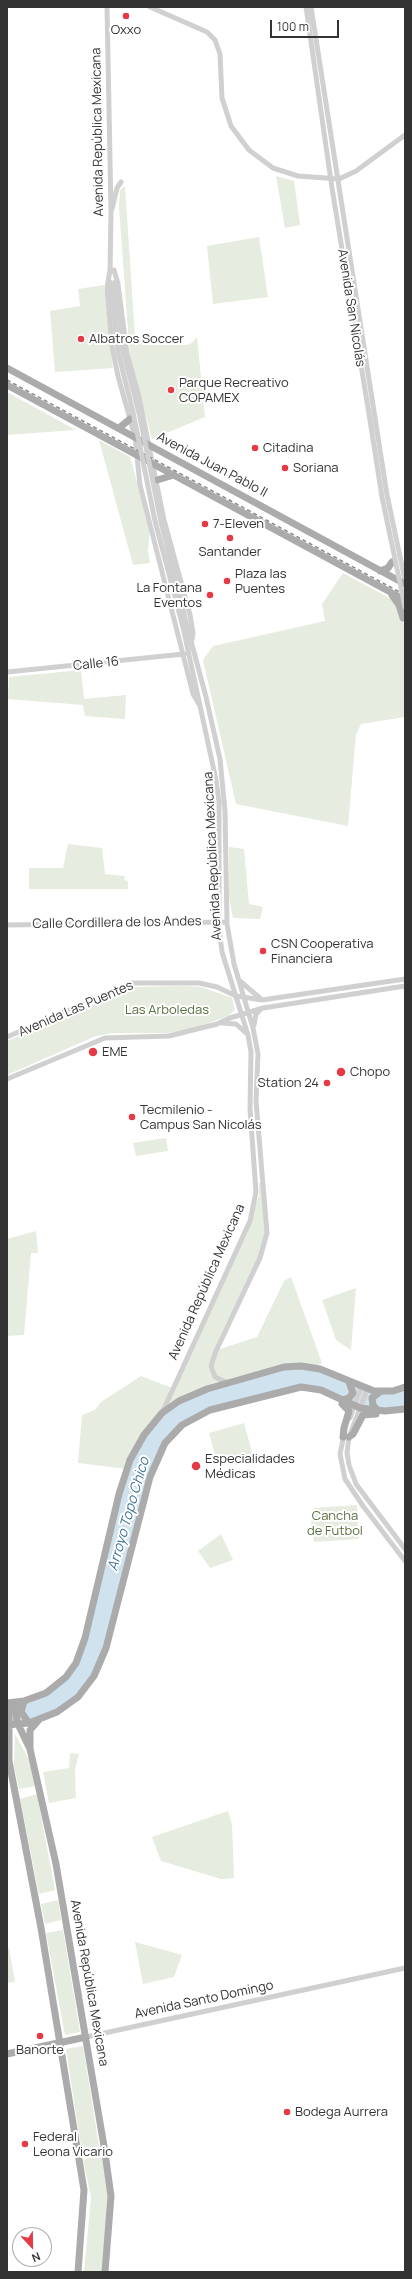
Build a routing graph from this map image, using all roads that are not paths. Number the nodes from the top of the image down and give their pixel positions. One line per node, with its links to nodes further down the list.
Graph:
1 (107, 7): 9 (street, Avenida República Mexicana)
2 (150, 7): 7 (street)
3 (306, 7): 7 (street, Avenida San Nicolás)
4 (311, 7): 6 (street, Avenida San Nicolás)
5 (405, 135): 6 (street)
6 (339, 179): 7 (street); 15 (street, Avenida San Nicolás)
7 (331, 180): 15 (street, Avenida San Nicolás)
8 (121, 182): 9 (street)
9 (111, 212): 10 (street, Avenida República Mexicana)
10 (112, 270): 13 (street, Avenida República Mexicana); 14 (street, Avenida República Mexicana); 32 (street, Avenida República Mexicana, bridge)
11 (7, 368): 16 (main road, Avenida Juan Pablo II)
12 (7, 385): 19 (main road, Avenida Juan Pablo II)
13 (143, 412): 14 (street); 18 (street, Avenida República Mexicana)
14 (129, 417): 16 (main road); 17 (street, Avenida República Mexicana)
15 (374, 426): 26 (street, Avenida San Nicolás); 30 (street, Avenida San Nicolás, bridge)
16 (119, 428): 17 (main road, Avenida Juan Pablo II)
17 (134, 437): 18 (main road, Avenida Juan Pablo II); 19 (street, Avenida República Mexicana)
18 (150, 445): 20 (street, Avenida República Mexicana); 25 (main road, Avenida Juan Pablo II)
19 (137, 456): 20 (main road, Avenida Juan Pablo II); 23 (street, Avenida República Mexicana)
20 (154, 464): 21 (main road, Avenida Juan Pablo II); 22 (street, Avenida República Mexicana)
21 (174, 475): 22 (main road); 28 (main road, Avenida Juan Pablo II)
22 (157, 479): 23 (street); 33 (street, Avenida República Mexicana)
23 (140, 485): 34 (street, Avenida República Mexicana)
24 (392, 562): 25 (main road)
25 (380, 571): 27 (main road, Avenida Juan Pablo II)
26 (405, 580)
27 (405, 584)
28 (390, 592): 29 (main road, Avenida Juan Pablo II); 31 (main road)
29 (405, 600)
30 (405, 607)
31 (403, 618)
32 (185, 626): 33 (street, Avenida República Mexicana); 36 (street, Avenida República Mexicana)
33 (191, 641): 38 (street, Avenida República Mexicana)
34 (184, 654): 35 (street, Calle 16); 36 (street, Avenida República Mexicana)
35 (7, 672)
36 (201, 707): 37 (street, Avenida República Mexicana)
37 (219, 922): 38 (street, Calle Cordillera de los Andes); 39 (street, Calle Cordillera de los Andes); 44 (street, Avenida República Mexicana)
38 (227, 922): 40 (street, Avenida República Mexicana)
39 (7, 925)
40 (238, 979): 45 (street, Avenida República Mexicana); 47 (street)
41 (405, 979): 42 (street, Avenida Las Puentes)
42 (358, 986): 46 (street); 47 (street, Avenida Las Puentes)
43 (405, 986): 46 (street)
44 (236, 996): 45 (street, Avenida Las Puentes); 50 (street, Avenida República Mexicana); 54 (street, Avenida Las Puentes)
45 (244, 998): 47 (street, Avenida Las Puentes); 49 (street, Avenida República Mexicana)
46 (323, 998): 48 (street)
47 (262, 1000)
48 (263, 1008): 49 (street); 52 (street)
49 (248, 1012): 50 (street); 52 (street, Avenida República Mexicana)
50 (241, 1014): 51 (street); 53 (street, Avenida República Mexicana)
51 (217, 1024): 53 (street); 55 (street)
52 (253, 1028): 57 (street, Avenida República Mexicana)
53 (248, 1035): 67 (street, Avenida República Mexicana)
54 (7, 1037)
55 (7, 1080)
56 (349, 1382): 57 (main road); 60 (main road); 62 (main road)
57 (228, 1383): 67 (main road)
58 (304, 1387): 62 (main road); 68 (main road); 75 (main road)
59 (403, 1388): 61 (main road)
60 (364, 1389): 61 (main road); 63 (street)
61 (382, 1391): 65 (main road)
62 (342, 1400): 63 (main road)
63 (357, 1407): 65 (main road); 68 (street)
64 (405, 1409): 65 (main road)
65 (378, 1411)
66 (405, 1412): 68 (main road)
67 (162, 1413): 73 (main road)
68 (347, 1434): 69 (street); 70 (street)
69 (369, 1501): 70 (street); 71 (street)
70 (363, 1506): 72 (street)
71 (405, 1549)
72 (405, 1561)
73 (66, 1677): 74 (main road); 74 (main road)
74 (14, 1703): 76 (main road, Avenida República Mexicana)
75 (42, 1719): 76 (main road); 77 (main road)
76 (16, 1722): 77 (main road, Avenida República Mexicana); 78 (main road, Avenida República Mexicana)
77 (30, 1749): 80 (main road, Avenida República Mexicana)
78 (8, 1760): 81 (main road, Avenida República Mexicana)
79 (405, 1968): 80 (street, Avenida Santo Domingo)
80 (86, 2037): 81 (main road, Avenida Santo Domingo); 84 (main road, Avenida República Mexicana)
81 (59, 2043): 82 (main road, Avenida Santo Domingo); 83 (main road, Avenida República Mexicana)
82 (7, 2054)
83 (78, 2272)
84 (105, 2272)

